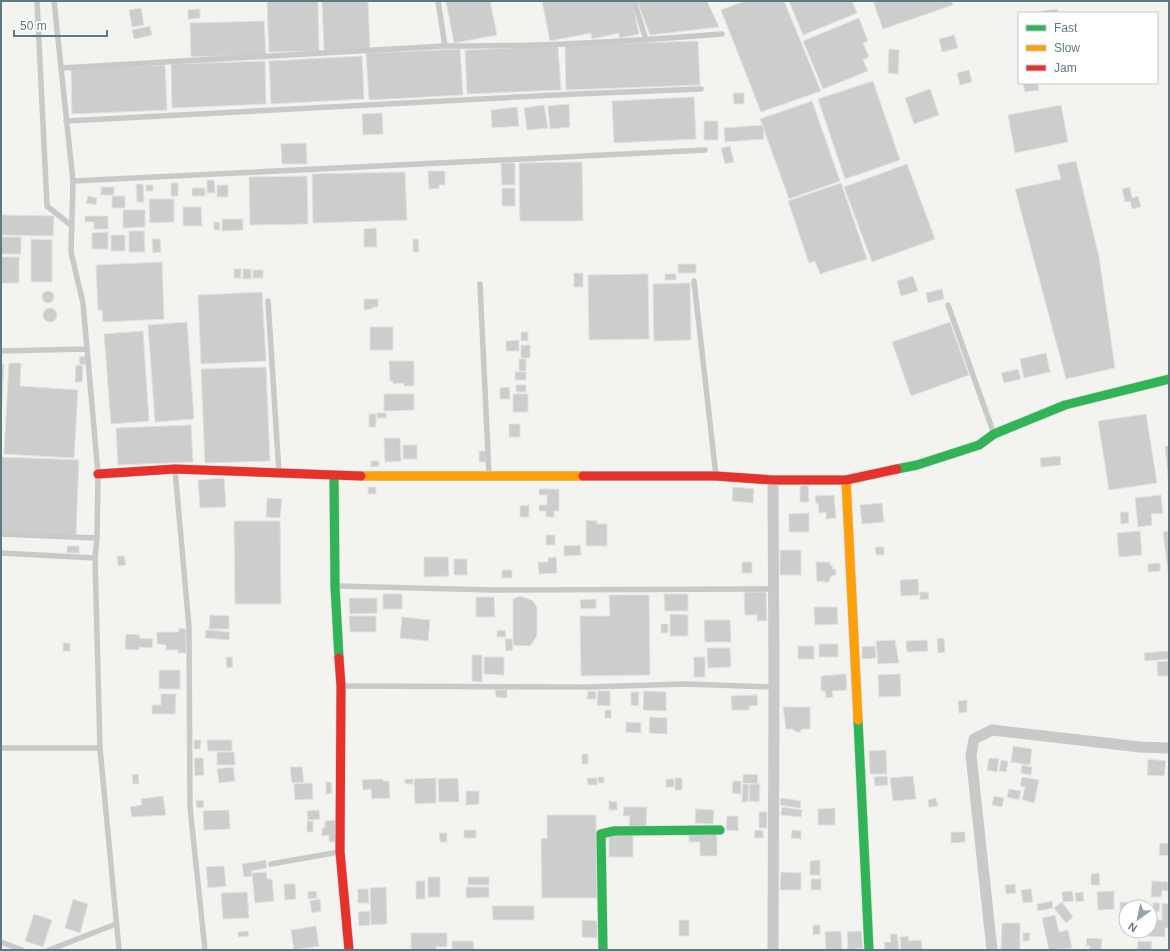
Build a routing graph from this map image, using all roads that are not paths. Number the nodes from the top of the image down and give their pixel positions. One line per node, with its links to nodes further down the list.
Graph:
1 (37, 1): 13 (lane)
2 (54, 1): 8 (lane)
3 (438, 1): 7 (lane)
4 (634, 1): 6 (lane)
5 (722, 34): 6 (lane)
6 (646, 40): 7 (lane)
7 (445, 46): 8 (lane)
8 (61, 68): 10 (lane)
9 (701, 89): 10 (lane)
10 (66, 121): 12 (lane)
11 (705, 150): 12 (lane)
12 (73, 181): 13 (lane)
13 (72, 226): 18 (lane)
14 (694, 281): 27 (lane)
15 (480, 284): 25 (lane)
16 (268, 301): 24 (lane)
17 (948, 305): 21 (lane)
18 (87, 349): 19 (lane); 23 (lane)
19 (1, 351)
20 (1169, 379): 21 (street)
21 (994, 434): 29 (street)
22 (174, 469): 23 (street); 24 (street); 49 (lane)
23 (98, 474): 31 (lane)
24 (279, 474): 26 (street)
25 (488, 475): 26 (street); 27 (street)
26 (334, 476): 34 (street)
27 (716, 476): 28 (street)
28 (773, 480): 29 (street); 35 (street)
29 (846, 480): 53 (street)
30 (1, 534): 31 (lane)
31 (98, 538): 33 (lane)
32 (1, 552): 33 (lane)
33 (95, 558): 39 (lane)
34 (335, 586): 35 (lane); 36 (street)
35 (773, 589): 37 (street)
36 (341, 686): 37 (lane); 42 (street)
37 (774, 687): 52 (street)
38 (1, 748): 39 (lane)
39 (100, 748): 44 (lane)
40 (1169, 748): 54 (street)
41 (720, 830): 51 (street)
42 (340, 852): 43 (lane); 50 (street)
43 (271, 864)
44 (116, 924): 47 (lane); 48 (lane)
45 (1, 942): 46 (lane)
46 (22, 950)
47 (48, 950)
48 (119, 950)
49 (205, 950)
50 (349, 950)
51 (603, 950)
52 (773, 950)
53 (869, 950)
54 (992, 950)

